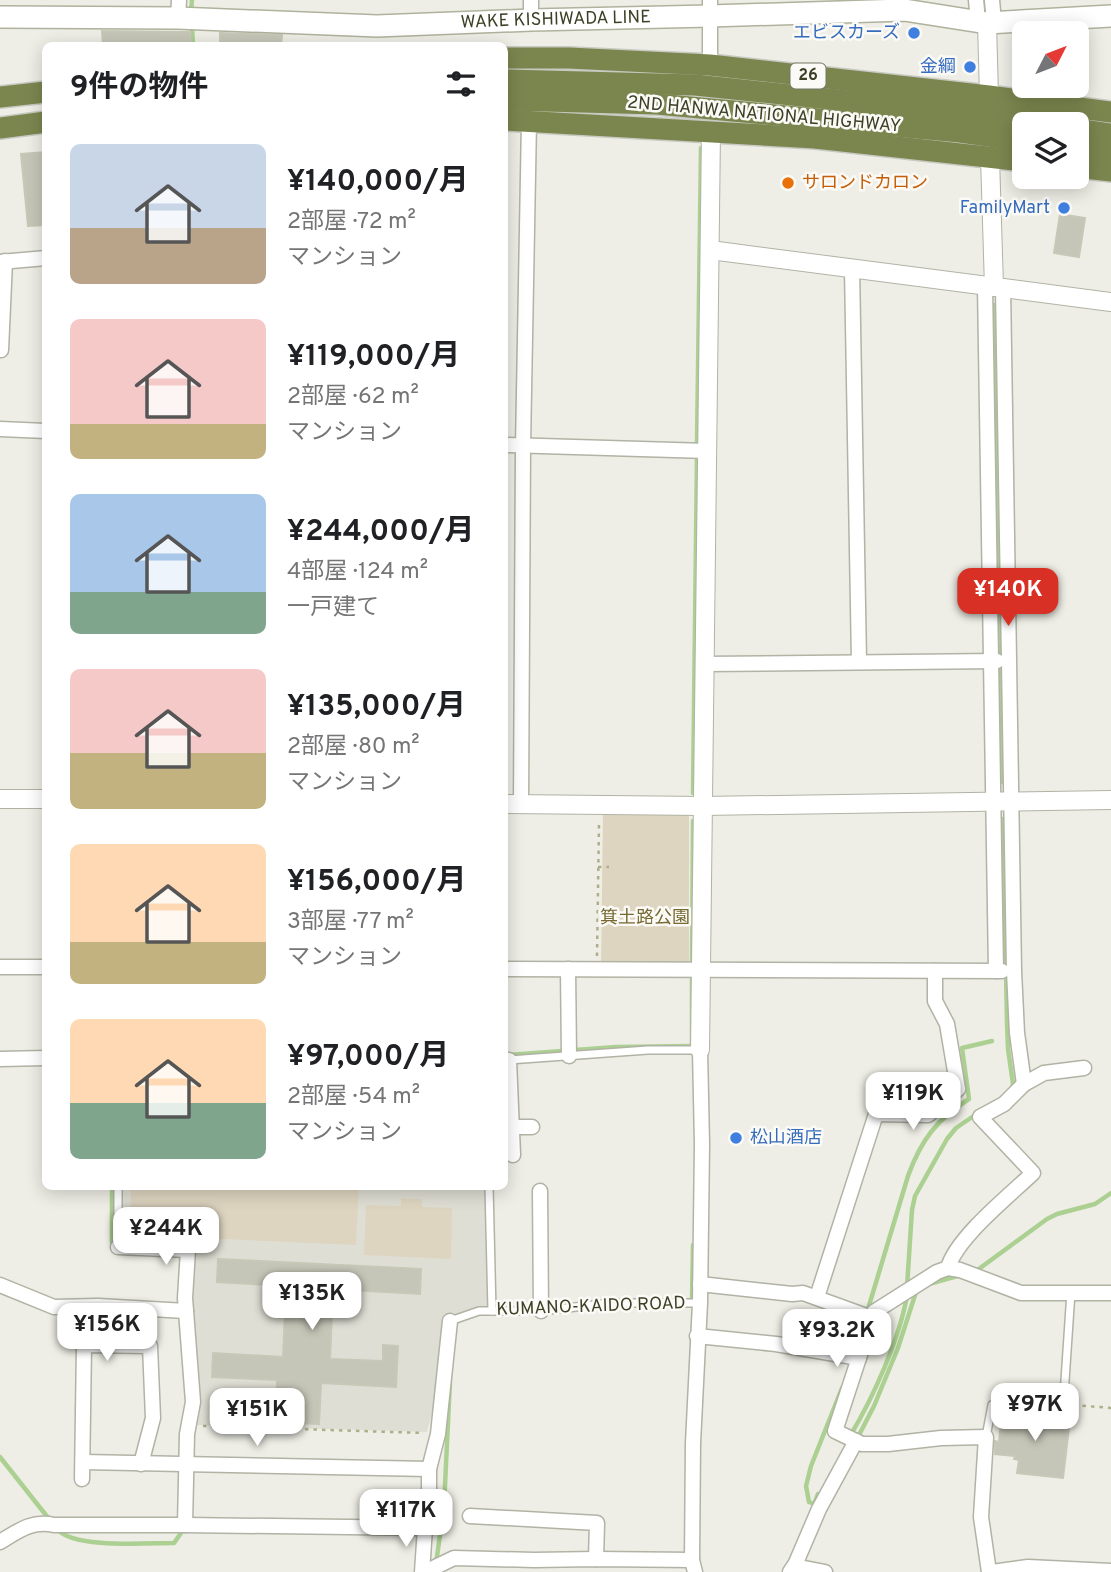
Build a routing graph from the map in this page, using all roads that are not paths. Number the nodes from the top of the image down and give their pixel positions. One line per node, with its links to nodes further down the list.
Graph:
1 (992, 0): 5 (street)
2 (710, 8): 4 (main road, WAKE KISHIWADA LINE); 5 (main road, WAKE KISHIWADA LINE); 9 (street)
3 (178, 9): 4 (main road, WAKE KISHIWADA LINE); 7 (main road, WAKE KISHIWADA LINE)
4 (531, 10)
5 (984, 16): 6 (main road, WAKE KISHIWADA LINE); 12 (street)
6 (1111, 16)
7 (0, 17)
8 (508, 58): 9 (highway, 26)
9 (710, 65): 12 (highway, 26)
10 (508, 80): 18 (highway, 2ND HANWA NATIONAL HIGHWAY / 26)
11 (42, 92): 13 (highway)
12 (989, 96): 15 (highway, 26)
13 (0, 97)
14 (508, 100): 24 (highway, 2ND HANWA NATIONAL HIGHWAY)
15 (1111, 112)
16 (508, 120): 17 (highway)
17 (529, 120): 21 (highway); 41 (street)
18 (1012, 120)
19 (42, 123): 20 (highway)
20 (0, 128)
21 (711, 131): 27 (highway); 31 (street)
22 (1089, 131): 23 (highway)
23 (1111, 134)
24 (1012, 139)
25 (1089, 150): 26 (highway)
26 (1111, 153)
27 (990, 157): 28 (highway); 35 (street)
28 (1012, 160)
29 (1089, 168): 30 (highway)
30 (1111, 171)
31 (710, 250): 34 (street); 42 (street)
32 (42, 258): 33 (street)
33 (2, 261): 37 (street)
34 (852, 268): 35 (street); 44 (street)
35 (994, 287): 36 (street); 43 (street)
36 (1111, 302)
37 (1, 350)
38 (0, 429): 39 (street)
39 (42, 431)
40 (508, 445): 41 (street)
41 (523, 446): 42 (street); 51 (street)
42 (707, 451): 45 (street)
43 (1000, 661): 44 (street); 49 (street); 50 (street)
44 (859, 662): 45 (street)
45 (705, 664): 52 (street)
46 (0, 799): 47 (street)
47 (42, 799)
48 (1111, 800): 50 (street)
49 (993, 801): 50 (street); 52 (street); 59 (street)
50 (1012, 801): 59 (street)
51 (513, 804): 52 (street)
52 (703, 806): 57 (street)
53 (0, 967): 54 (street)
54 (42, 967)
55 (508, 969): 56 (street)
56 (568, 969): 57 (street); 61 (street)
57 (701, 970): 58 (street); 60 (street)
58 (935, 971): 59 (street); 80 (street)
59 (1005, 971): 67 (street)
60 (700, 1050): 61 (lane); 76 (street)
61 (569, 1056): 64 (lane)
62 (42, 1058): 63 (street)
63 (0, 1059)
64 (508, 1060)
65 (1084, 1068): 67 (street)
66 (508, 1073): 68 (street)
67 (1024, 1084): 75 (street)
68 (512, 1127): 69 (street); 70 (street)
69 (532, 1127)
70 (513, 1155)
71 (118, 1190): 74 (lane)
72 (489, 1190): 83 (lane)
73 (540, 1191): 84 (street)
74 (118, 1247): 82 (street)
75 (948, 1268): 78 (street); 85 (street)
76 (700, 1284): 80 (street, KUMANO-KAIDO ROAD); 81 (street, KUMANO-KAIDO ROAD)
77 (0, 1285): 82 (street)
78 (1072, 1292): 79 (street); 89 (lane)
79 (1111, 1293)
80 (817, 1297): 85 (street, KUMANO-KAIDO ROAD)
81 (699, 1303): 84 (lane, KUMANO-KAIDO ROAD); 87 (street)
82 (186, 1311): 93 (street)
83 (492, 1311): 84 (lane, KUMANO-KAIDO ROAD); 86 (lane, KUMANO-KAIDO ROAD)
84 (541, 1311)
85 (872, 1318): 88 (street)
86 (450, 1321): 94 (street)
87 (697, 1336): 88 (street); 101 (street)
88 (859, 1358): 90 (street)
89 (986, 1437): 90 (street); 107 (street)
90 (851, 1439): 102 (street)
91 (83, 1462): 92 (street); 92 (street); 95 (street)
92 (141, 1464): 93 (street)
93 (186, 1464): 94 (street); 97 (street)
94 (429, 1469): 98 (street)
95 (82, 1479)
96 (471, 1517): 100 (street)
97 (185, 1525): 98 (street); 99 (street)
98 (425, 1528): 105 (street)
99 (0, 1542)
100 (593, 1563): 101 (street); 105 (street)
101 (694, 1566)
102 (792, 1570): 106 (street)
103 (1035, 1570): 104 (street); 107 (street)
104 (1111, 1571)
105 (424, 1572)
106 (825, 1572)
107 (991, 1572)

